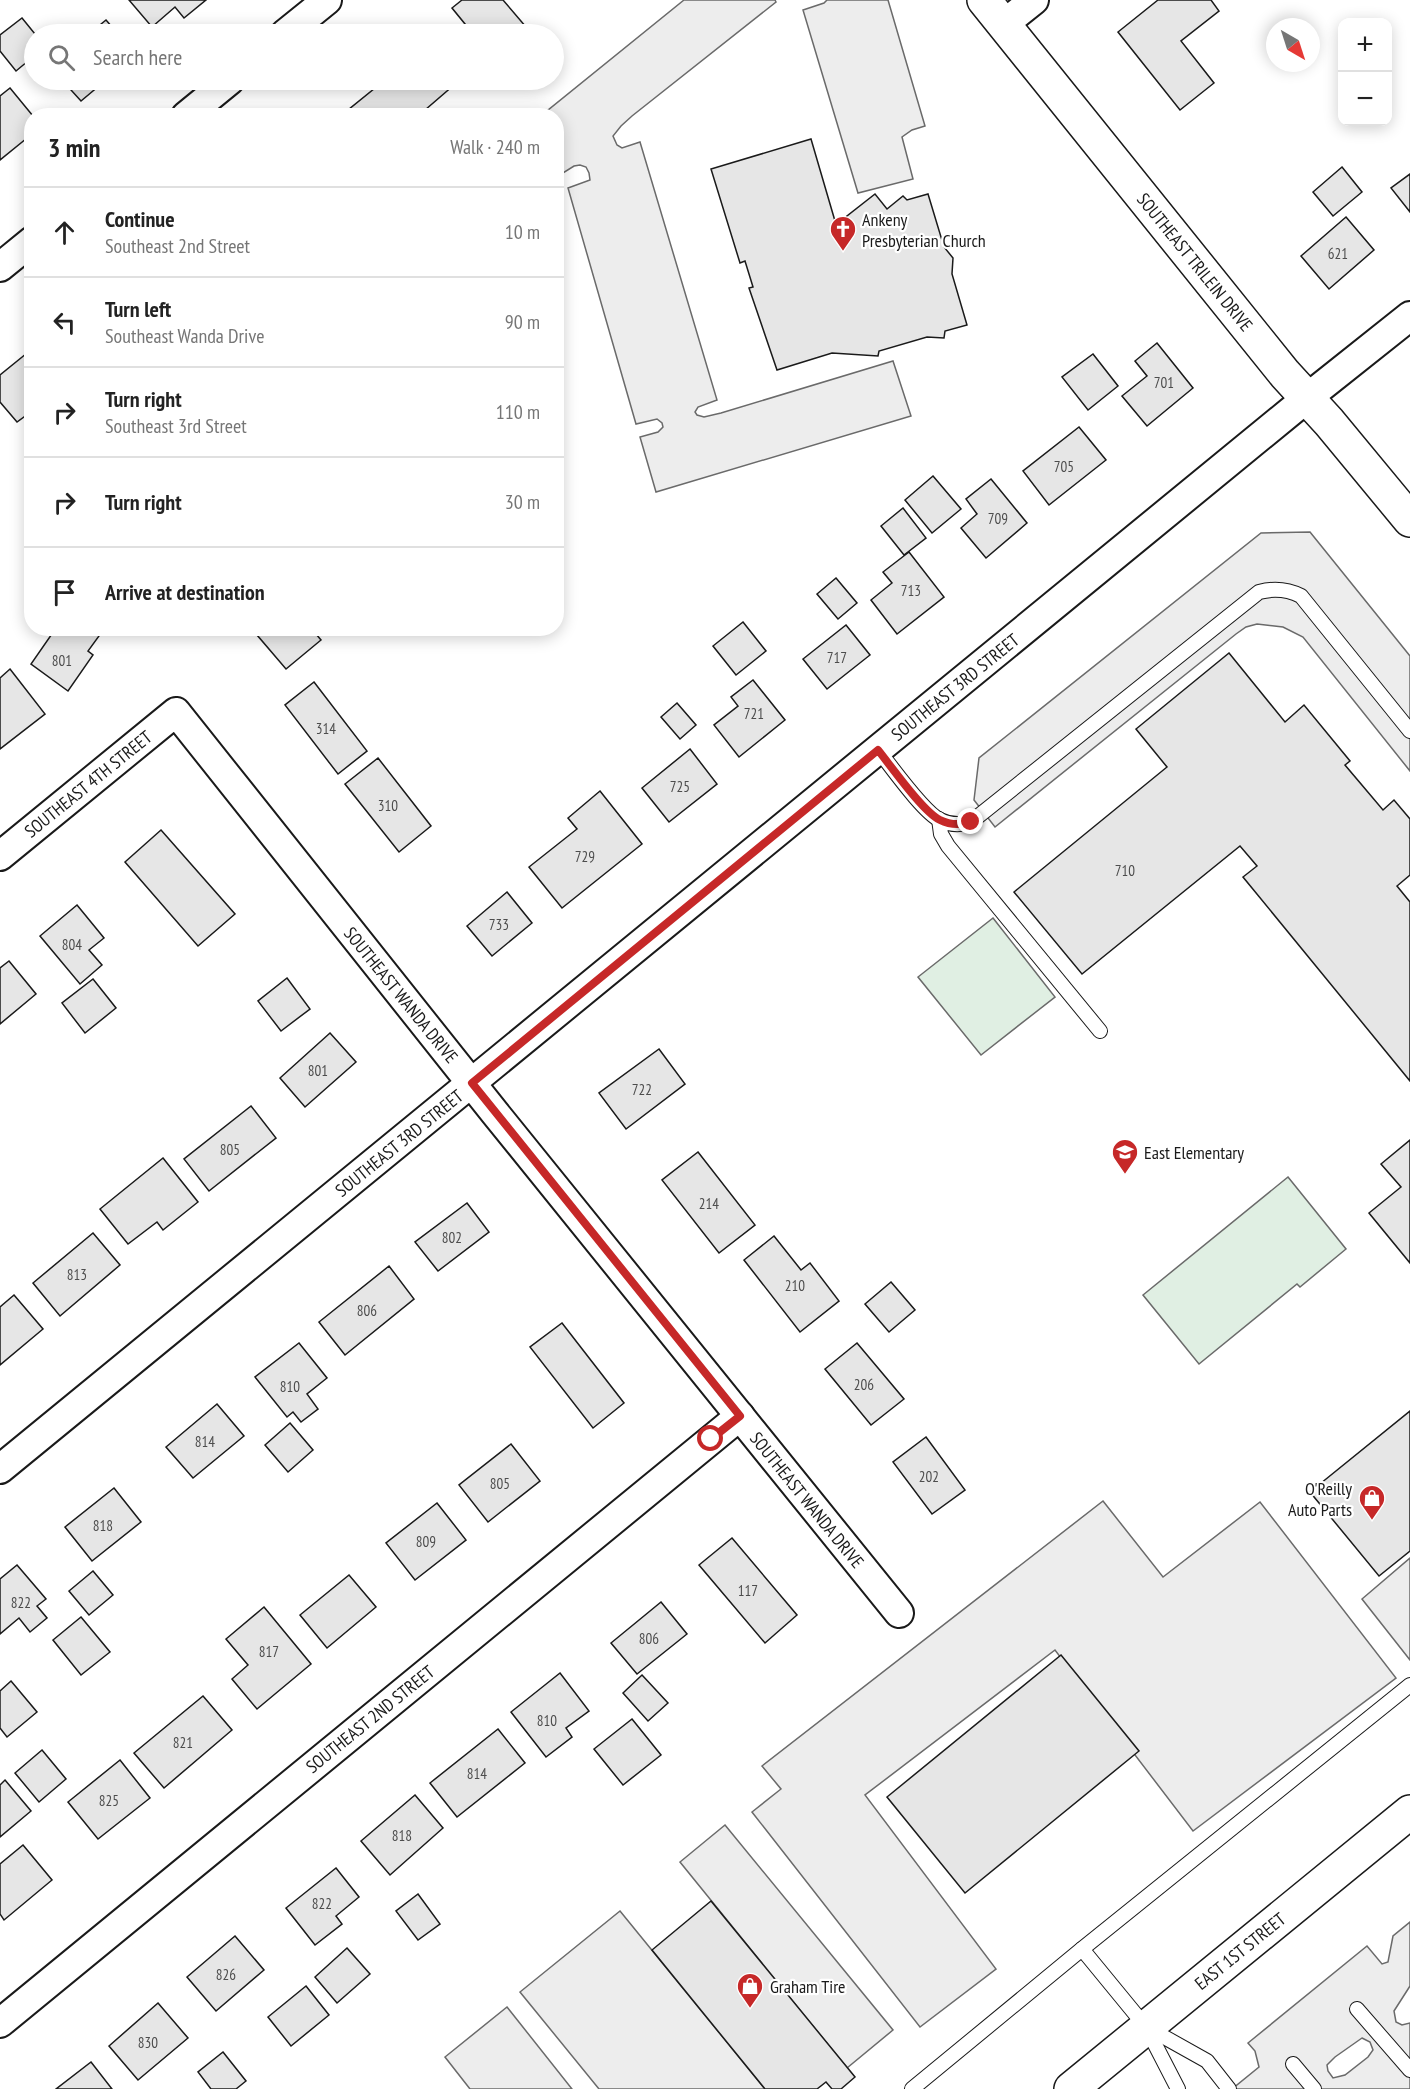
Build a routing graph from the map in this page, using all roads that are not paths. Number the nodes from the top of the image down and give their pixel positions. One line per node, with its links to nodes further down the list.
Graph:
1 (327, 0): 4 (street)
2 (1034, 0): 3 (street)
3 (994, 12): 10 (street, SOUTHEAST TRILEIN DRIVE)
4 (297, 24)
5 (218, 90): 6 (street)
6 (196, 108)
7 (24, 248): 8 (street)
8 (0, 267)
9 (1410, 316): 10 (street, SOUTHEAST 3RD STREET)
10 (1307, 398): 11 (street, SOUTHEAST TRILEIN DRIVE); 14 (street, SOUTHEAST 3RD STREET)
11 (1410, 520)
12 (176, 712): 16 (street, SOUTHEAST 4TH STREET); 18 (street, SOUTHEAST WANDA DRIVE)
13 (1410, 731): 15 (lane)
14 (878, 750): 15 (lane); 18 (street, SOUTHEAST 3RD STREET)
15 (939, 819): 17 (lane)
16 (0, 856)
17 (1100, 1031)
18 (472, 1083): 19 (street, SOUTHEAST WANDA DRIVE); 20 (street, SOUTHEAST 3RD STREET)
19 (740, 1416): 21 (street, SOUTHEAST WANDA DRIVE); 26 (street, SOUTHEAST 2ND STREET)
20 (0, 1469)
21 (899, 1613)
22 (1410, 1685): 24 (lane)
23 (1410, 1812): 27 (street, EAST 1ST STREET)
24 (1082, 1949): 27 (lane); 30 (lane)
25 (1358, 2009): 29 (lane)
26 (0, 2023)
27 (1146, 2027): 31 (street, EAST 1ST STREET); 32 (lane); 33 (lane)
28 (1293, 2064): 34 (lane)
29 (1410, 2070)
30 (912, 2089)
31 (1071, 2089)
32 (1178, 2089)
33 (1229, 2089)
34 (1314, 2089)

